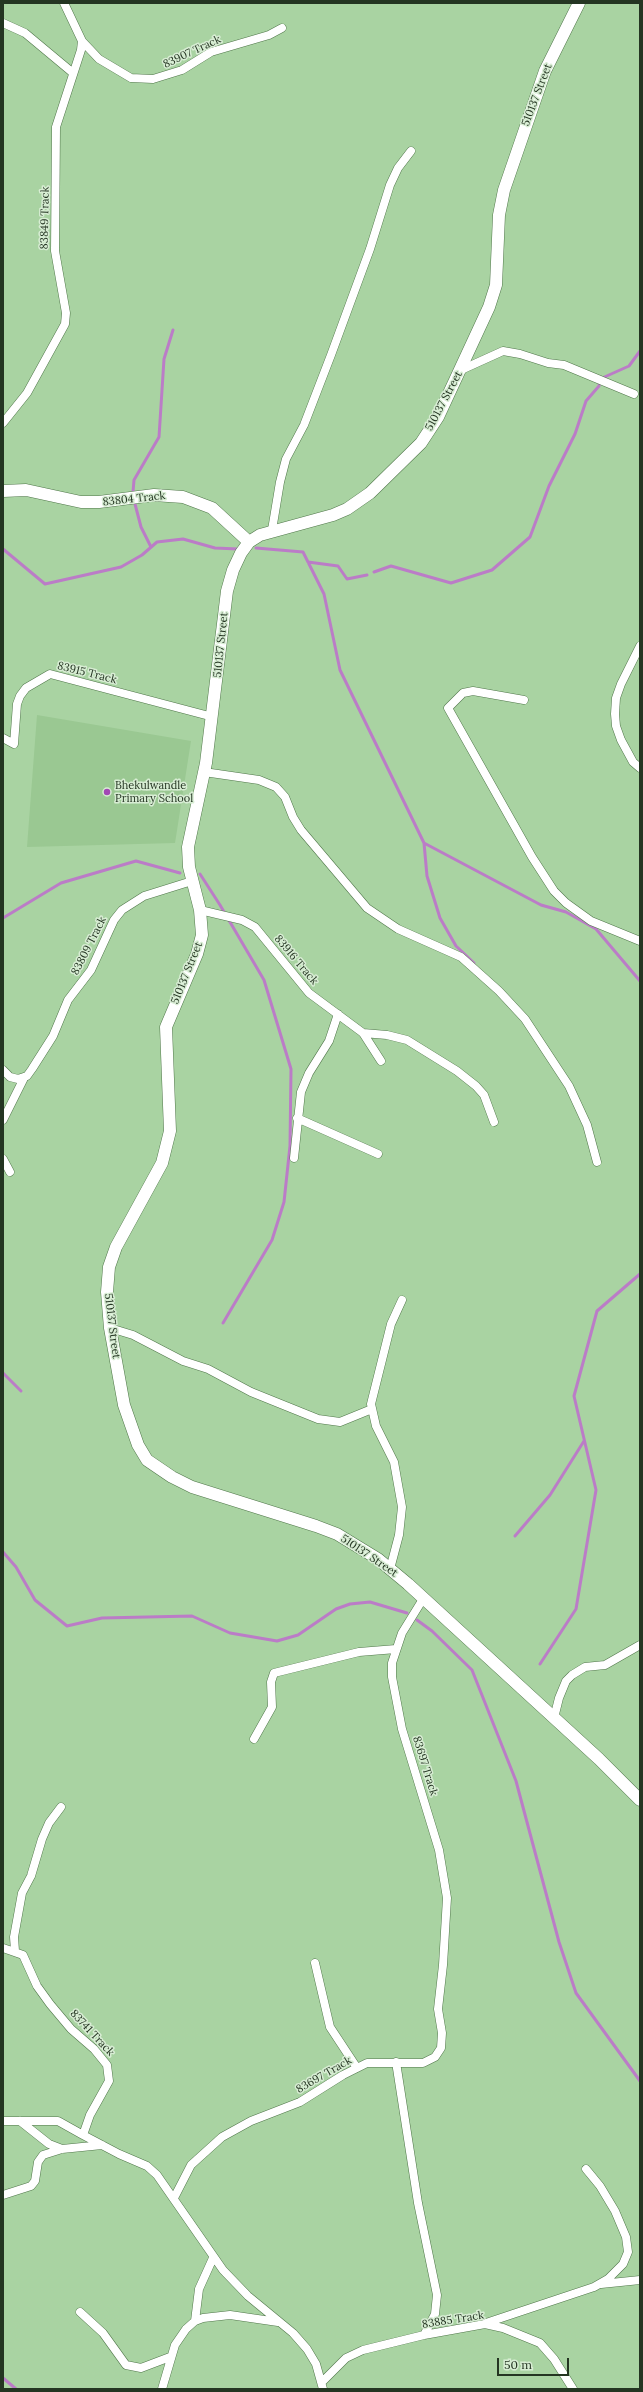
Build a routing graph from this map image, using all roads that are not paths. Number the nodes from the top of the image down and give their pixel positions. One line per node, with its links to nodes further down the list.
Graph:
1 (64, 3): 5 (street)
2 (579, 3): 8 (street, 510137 Street)
3 (3, 23): 6 (street)
4 (282, 28): 5 (street, 83907 Track)
5 (82, 41): 6 (street, 83849 Track)
6 (73, 74): 10 (street, 83849 Track)
7 (412, 152): 12 (street)
8 (461, 370): 9 (street); 12 (street, 510137 Street)
9 (634, 394)
10 (3, 423)
11 (3, 491): 13 (street, 83804 Track)
12 (272, 530): 13 (street, 510137 Street)
13 (250, 542): 16 (street, 510137 Street)
14 (640, 646): 18 (street)
15 (524, 700): 22 (street)
16 (213, 716): 17 (street, 83915 Track); 19 (street, 510137 Street)
17 (3, 738)
18 (640, 768)
19 (204, 772): 20 (street, 510137 Street); 34 (street)
20 (192, 881): 21 (street, 510137 Street); 27 (street, 83809 Track)
21 (200, 910): 23 (street, 83916 Track); 37 (street, 510137 Street)
22 (640, 941)
23 (338, 1014): 24 (street, 83916 Track); 28 (street)
24 (364, 1033): 25 (street, 83916 Track); 30 (street)
25 (381, 1061)
26 (3, 1070): 27 (street)
27 (24, 1078): 29 (street, 83809 Track)
28 (297, 1118): 31 (street); 32 (street)
29 (3, 1120)
30 (494, 1122)
31 (378, 1154)
32 (294, 1158)
33 (3, 1160): 35 (street)
34 (597, 1162)
35 (10, 1172)
36 (402, 1300): 38 (street)
37 (110, 1328): 38 (street); 39 (street, 510137 Street)
38 (372, 1409): 39 (street)
39 (390, 1569): 40 (street, 510137 Street)
40 (424, 1599): 42 (street, 83697 Track); 43 (street, 510137 Street)
41 (640, 1645): 43 (street)
42 (396, 1649): 44 (street); 50 (street, 83697 Track)
43 (554, 1718): 45 (street, 510137 Street)
44 (254, 1739)
45 (640, 1800)
46 (61, 1807): 48 (street)
47 (3, 1948): 48 (street)
48 (15, 1951): 54 (street, 83741 Track)
49 (315, 1963): 51 (street)
50 (396, 2062): 51 (street, 83697 Track); 67 (street)
51 (357, 2068): 59 (street, 83697 Track)
52 (3, 2121): 53 (street)
53 (20, 2121): 54 (street); 56 (street)
54 (83, 2135): 55 (street)
55 (102, 2145): 56 (street); 59 (street)
56 (62, 2149): 58 (street)
57 (586, 2169): 62 (street)
58 (3, 2195)
59 (174, 2198): 60 (street)
60 (213, 2258): 64 (street); 65 (street)
61 (640, 2280): 62 (street)
62 (601, 2284): 66 (street)
63 (80, 2312): 68 (street)
64 (195, 2321): 65 (street); 68 (street)
65 (279, 2322): 69 (street)
66 (485, 2324): 67 (street, 83885 Track); 71 (street, 83885 Track)
67 (424, 2335): 69 (street, 83885 Track)
68 (170, 2356): 70 (street)
69 (323, 2385)
70 (162, 2389)
71 (573, 2389)

